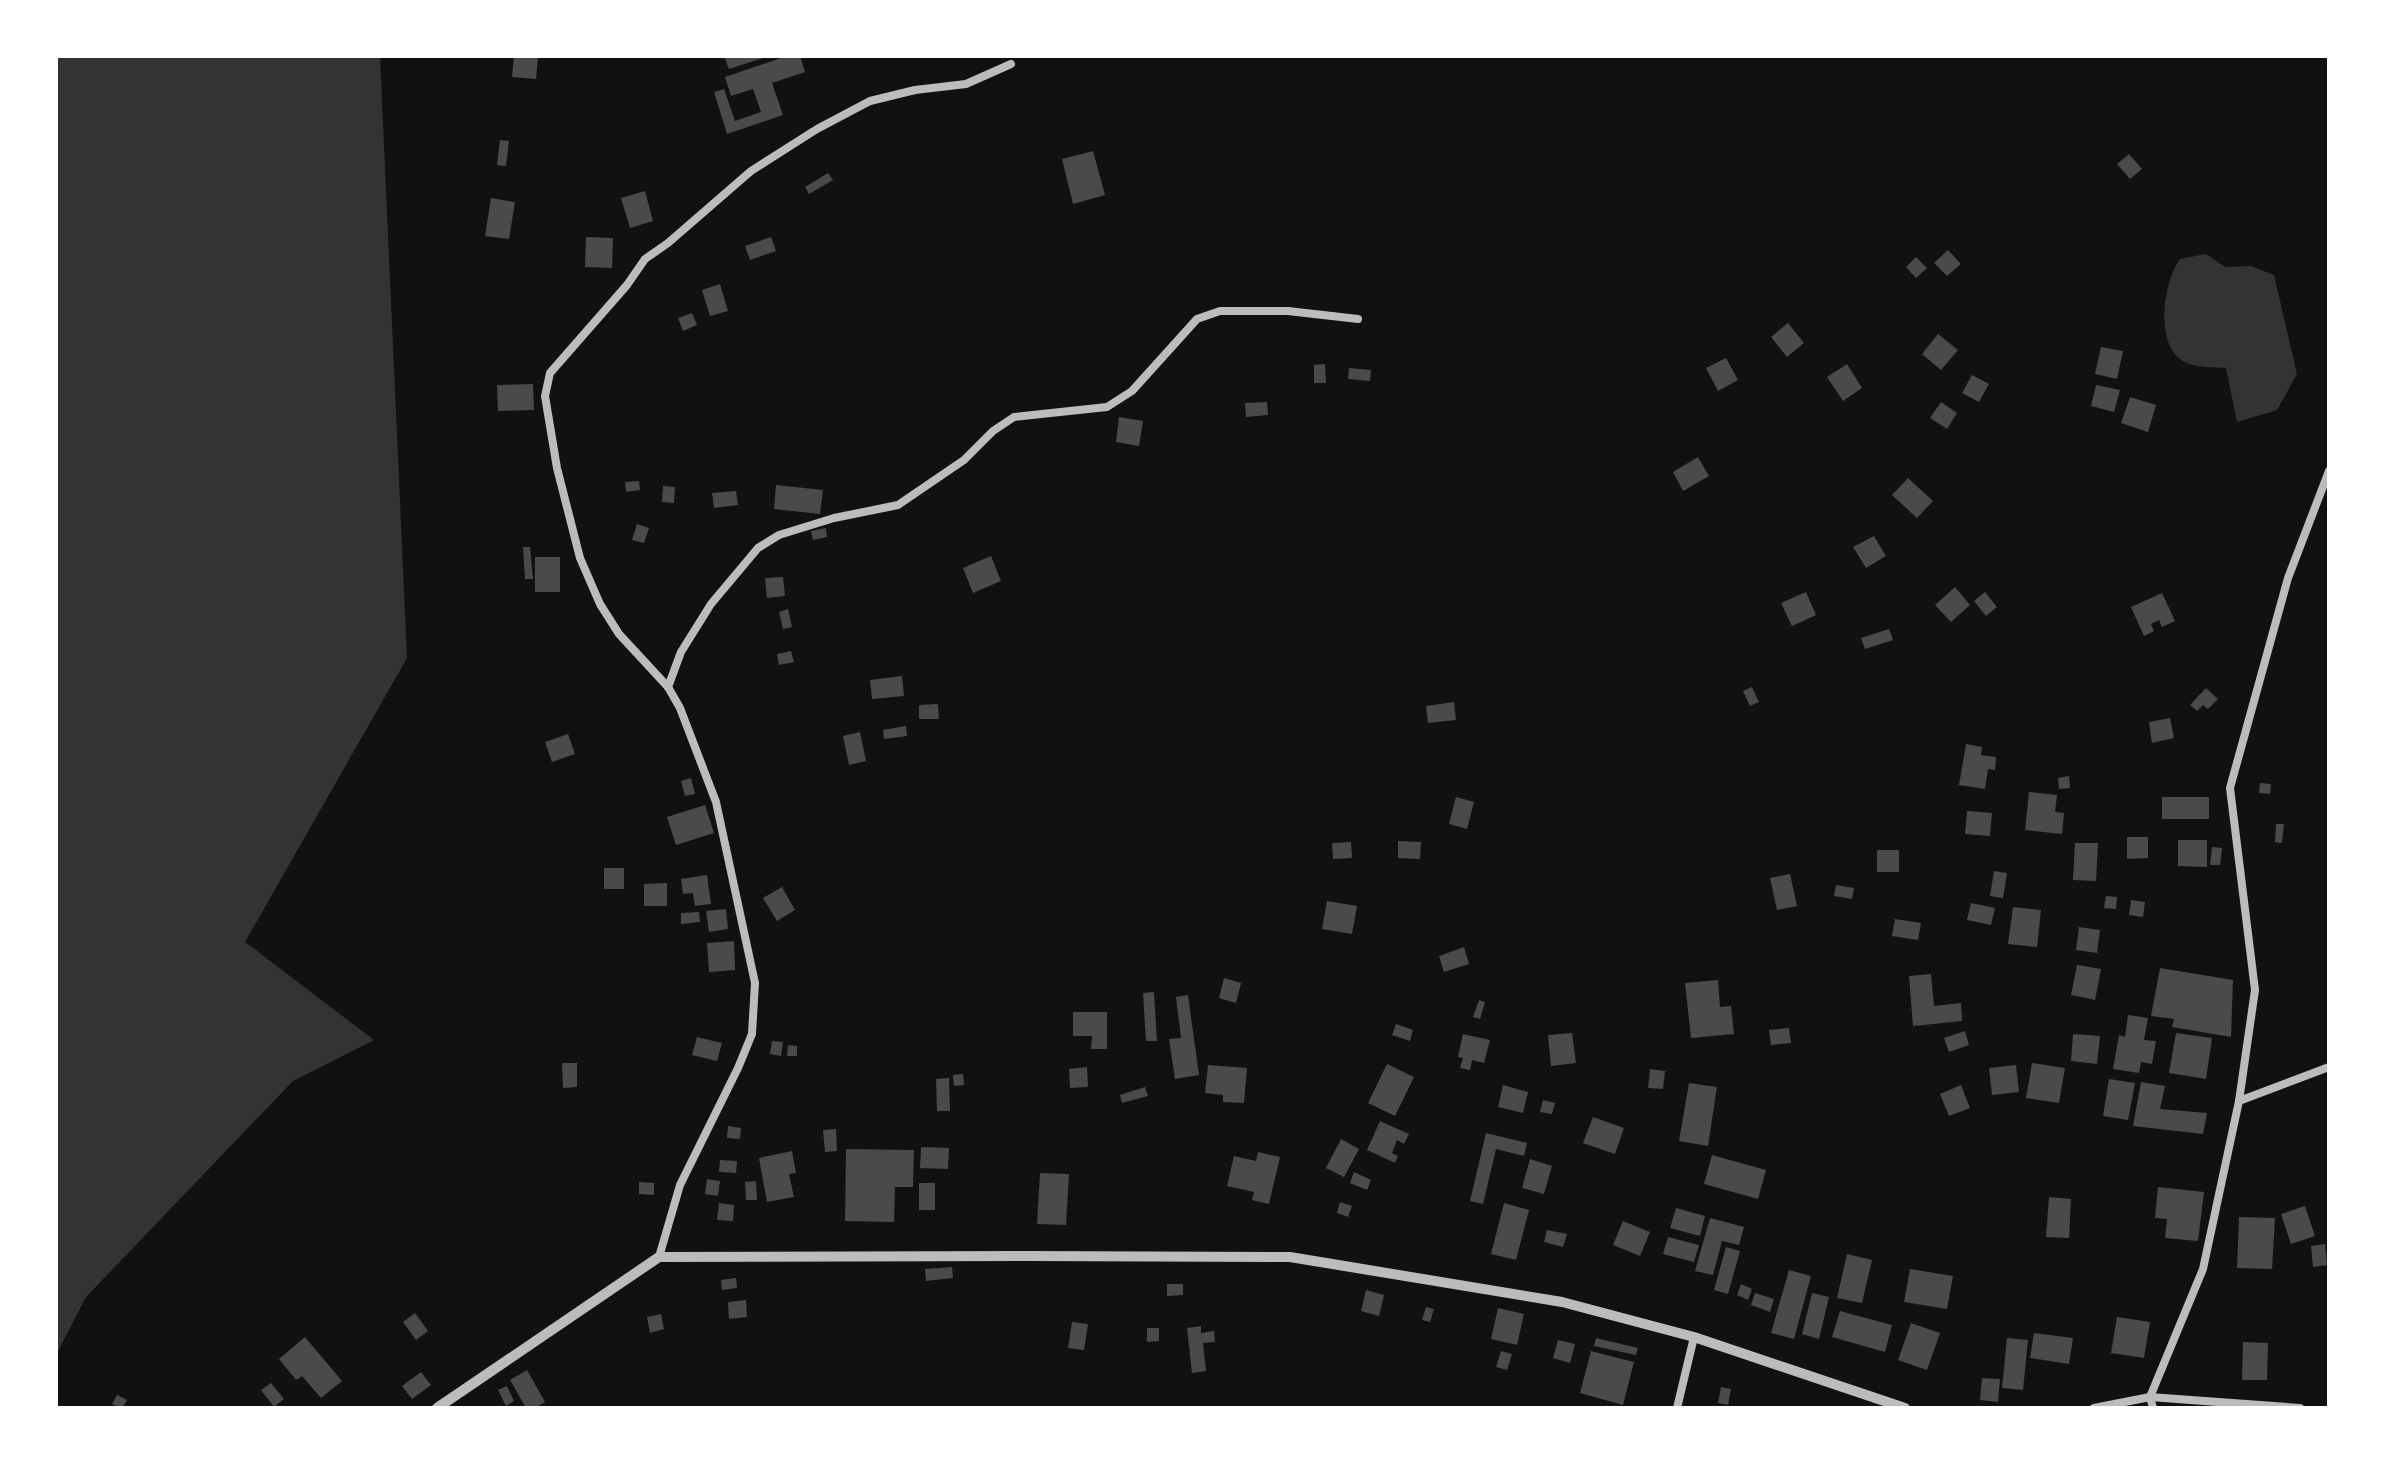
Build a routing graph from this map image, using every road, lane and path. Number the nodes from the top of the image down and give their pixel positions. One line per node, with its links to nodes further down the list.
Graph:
1 (1011, 64): 4 (street)
2 (1358, 319): 4 (street)
3 (2329, 471): 6 (street)
4 (668, 687): 7 (street)
5 (2329, 1067): 6 (street)
6 (2239, 1101): 9 (street)
7 (659, 1257): 8 (street); 10 (street)
8 (1694, 1337): 11 (street); 12 (street)
9 (2150, 1397): 13 (street); 14 (street); 15 (street)
10 (437, 1408)
11 (1677, 1408)
12 (1905, 1408)
13 (2094, 1408)
14 (2153, 1408)
15 (2300, 1408)

